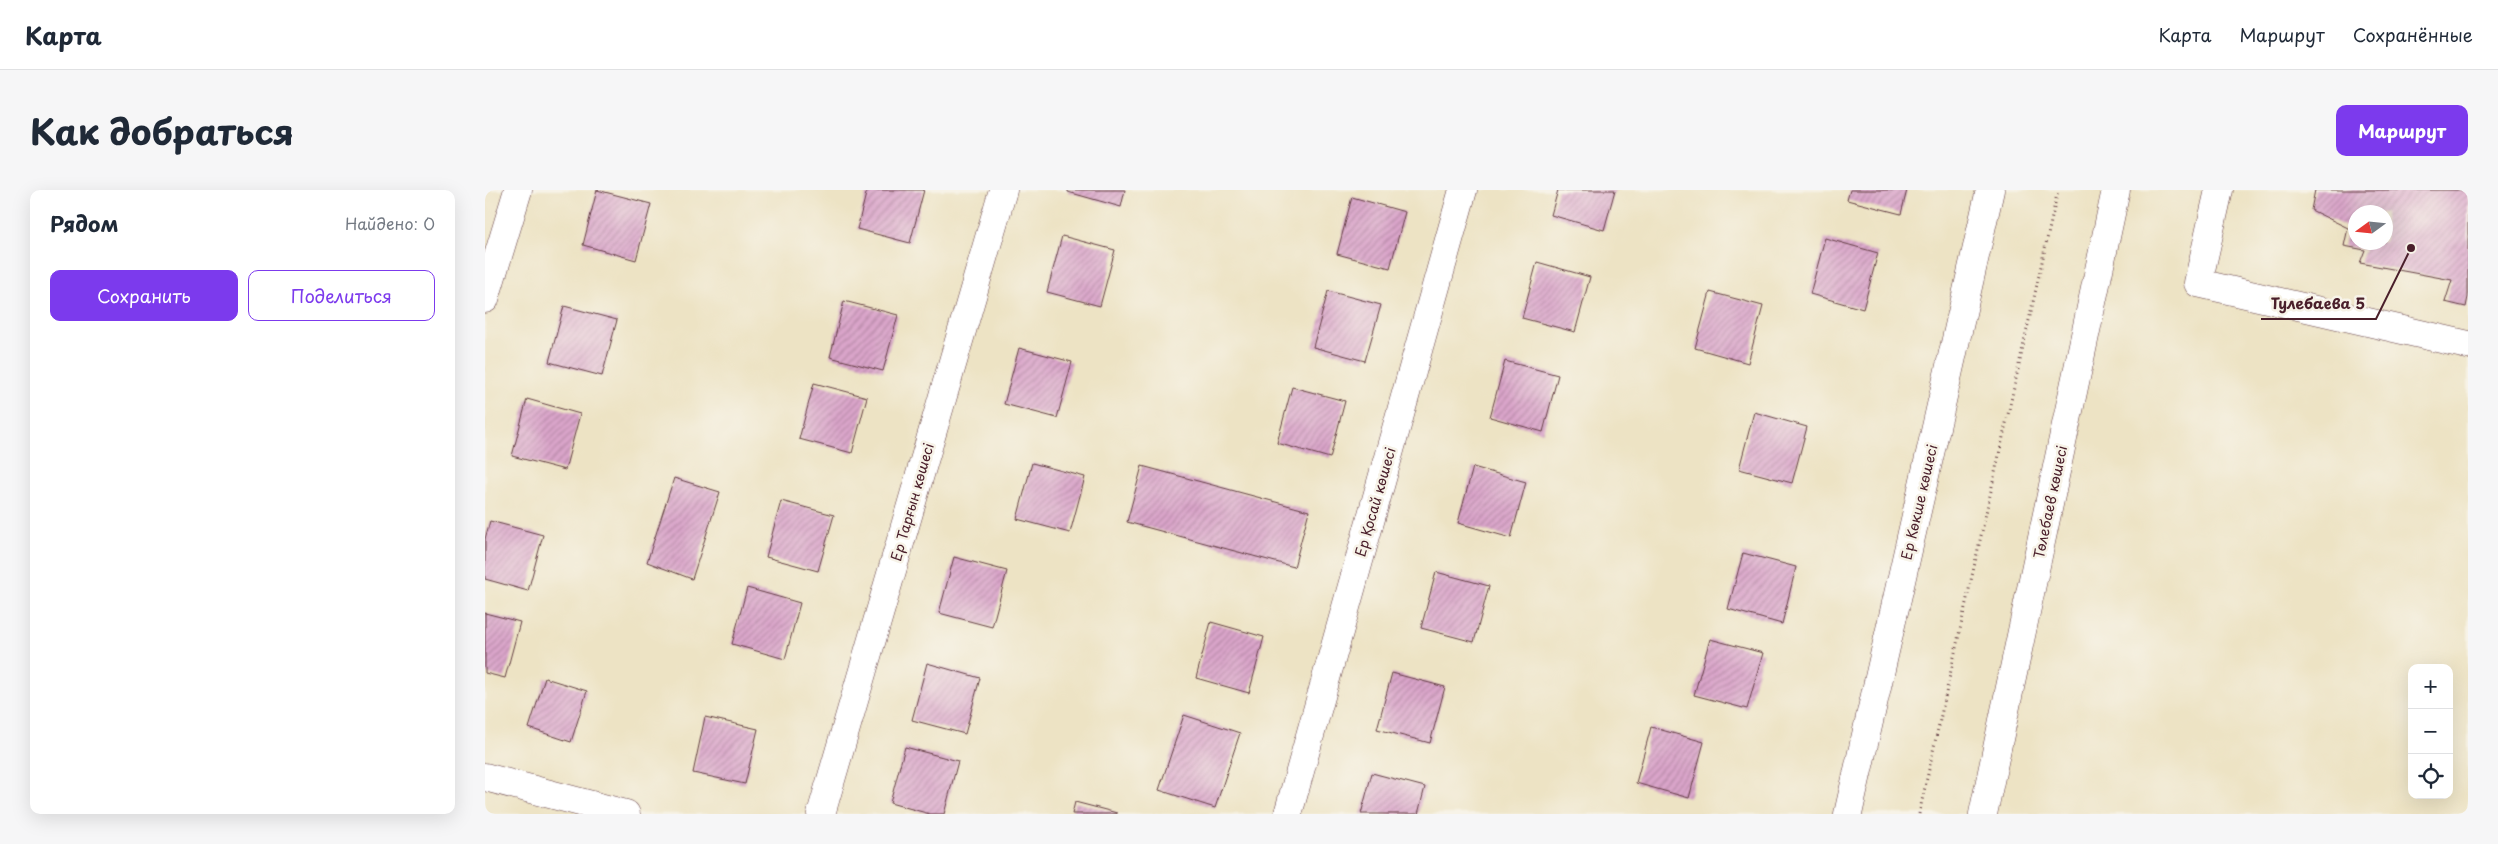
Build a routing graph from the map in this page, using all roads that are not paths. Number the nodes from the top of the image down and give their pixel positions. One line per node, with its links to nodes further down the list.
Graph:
1 (518, 190): 7 (street)
2 (1003, 190): 11 (street, Ер Тарғын көшесі)
3 (1463, 190): 12 (street, Ер Қосай көшесі)
4 (1990, 190): 13 (street, Ер Көкше көшесі)
5 (2116, 190): 14 (street, Төлебаев көшесі)
6 (2219, 190): 8 (street)
7 (485, 299)
8 (2468, 345)
9 (485, 777): 10 (street)
10 (626, 814)
11 (821, 814)
12 (1287, 814)
13 (1848, 814)
14 (1983, 814)

